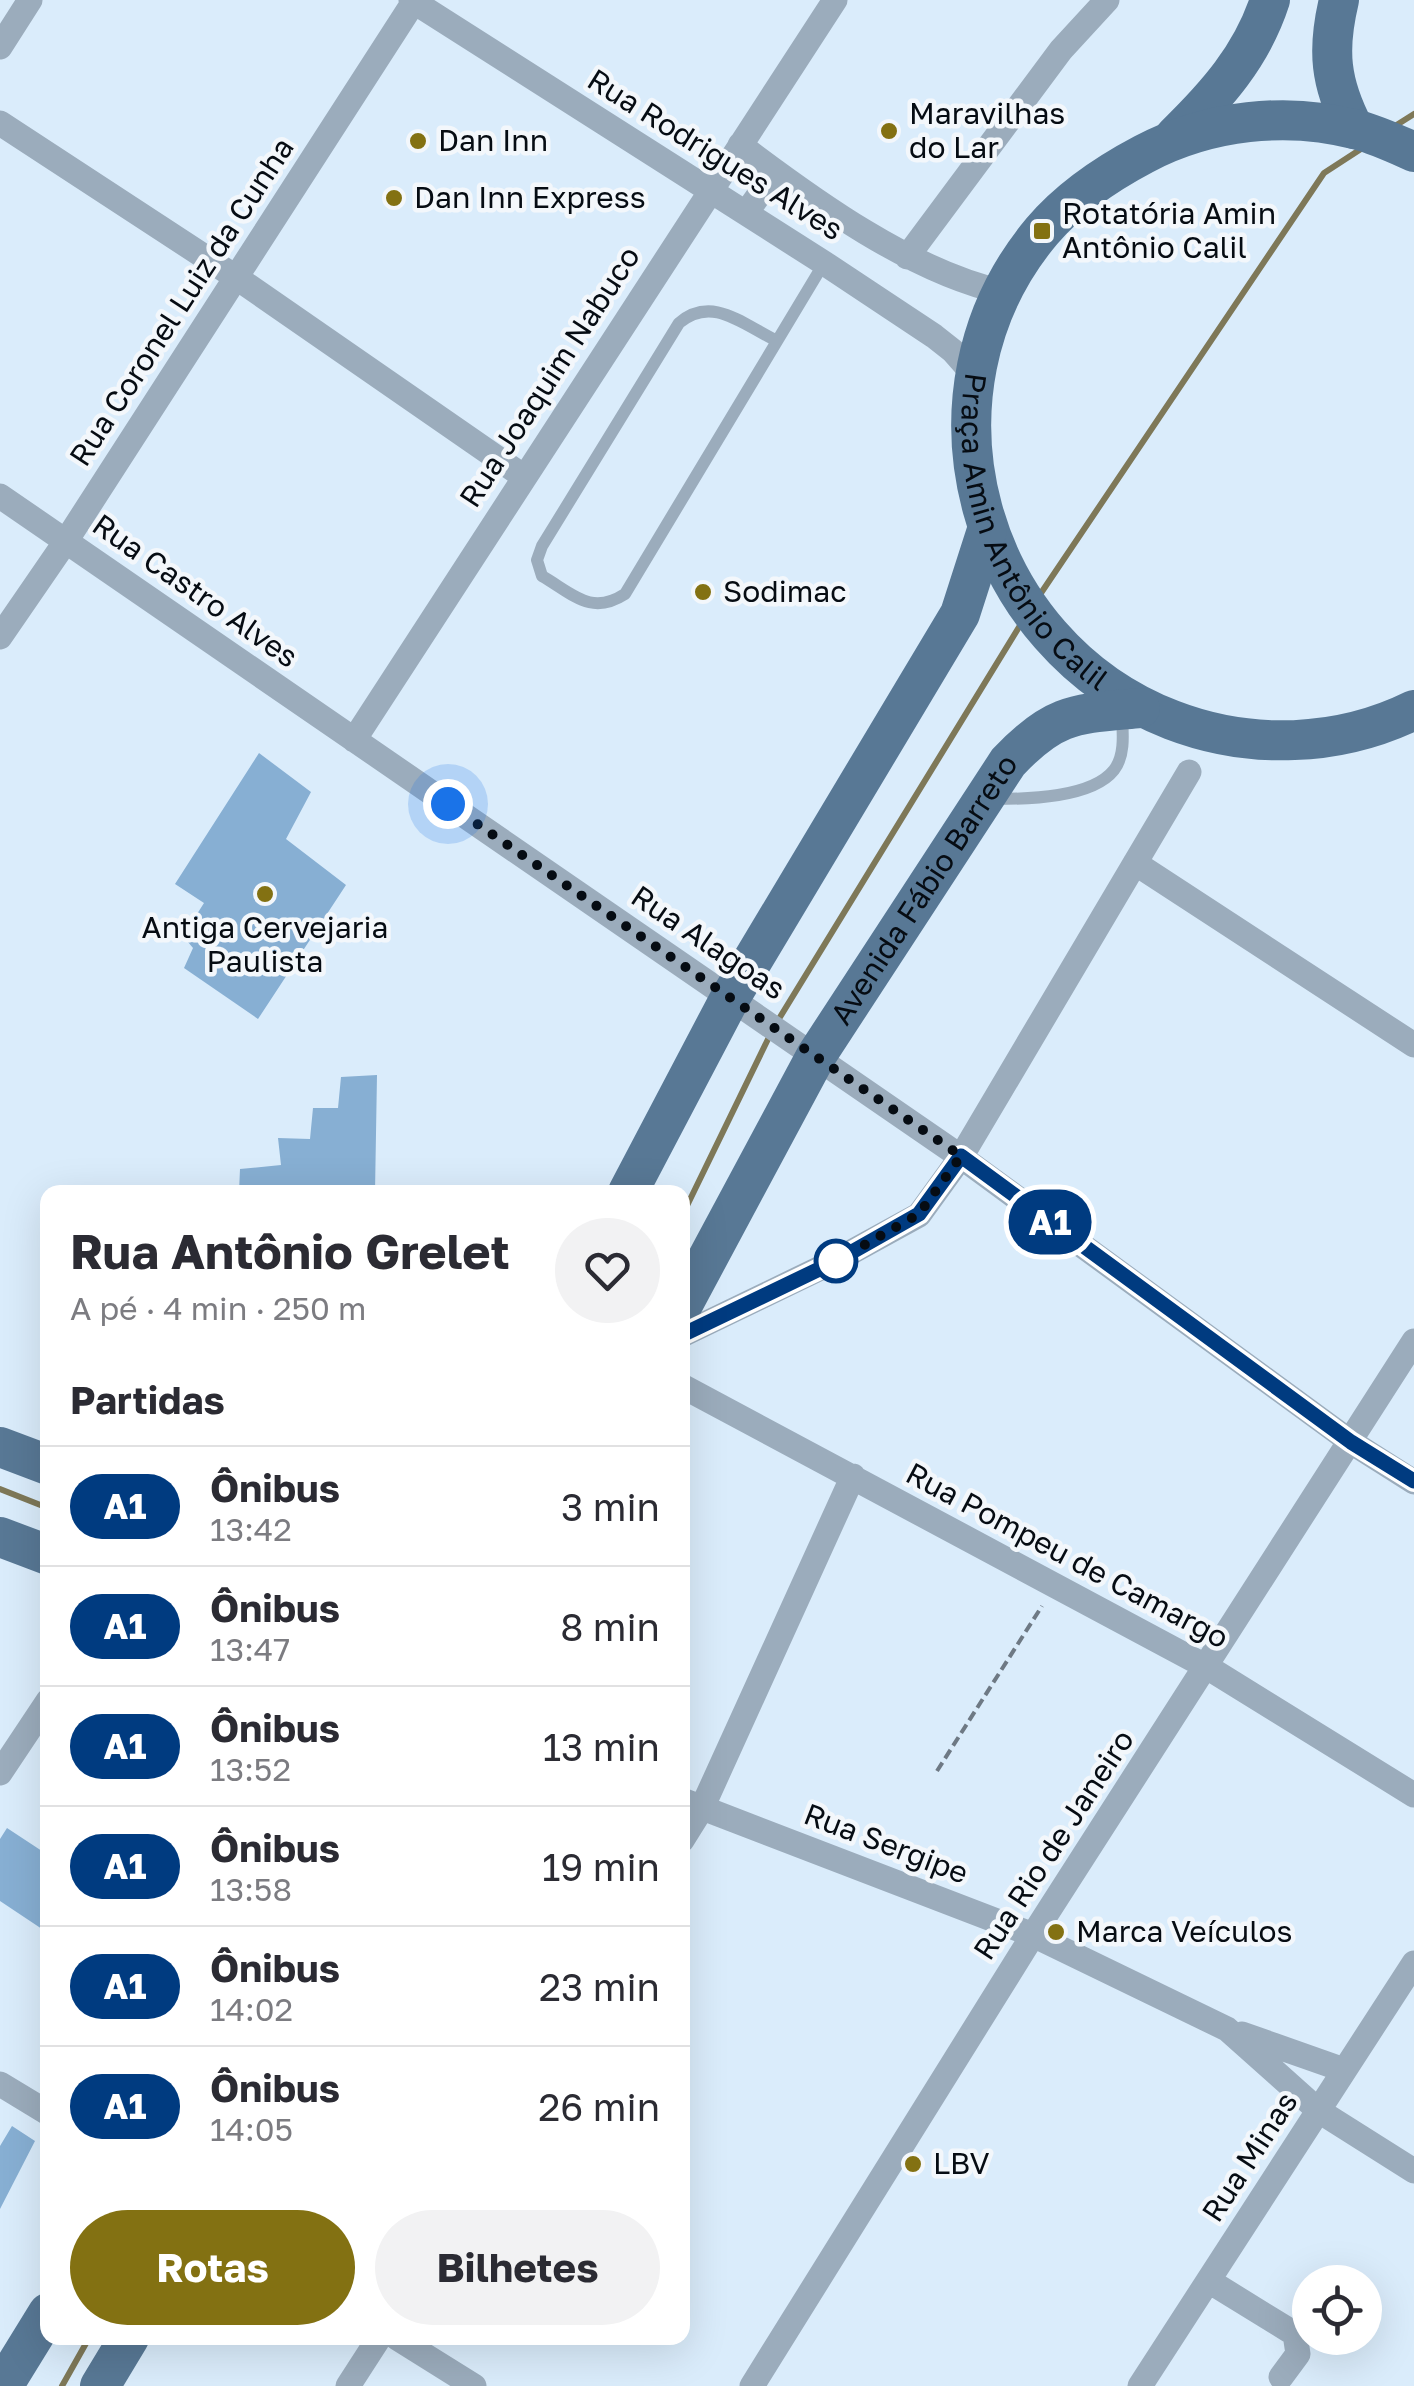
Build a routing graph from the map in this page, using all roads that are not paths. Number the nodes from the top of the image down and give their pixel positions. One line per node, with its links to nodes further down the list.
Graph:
1 (30, 0): 7 (street)
2 (413, 0): 14 (street, Rua Rodrigues Alves); 18 (street, Rua Coronel Luiz da Cunha)
3 (835, 0): 11 (street, Rua Joaquim Nabuco)
4 (1108, 0): 16 (street)
5 (1270, 0): 10 (main road)
6 (1339, 0): 9 (main road)
7 (0, 48)
8 (0, 123): 18 (street)
9 (1357, 130): 10 (main road, Praça Amin Antônio Calil); 12 (main road, Praça Amin Antônio Calil)
10 (1172, 139): 19 (main road, Praça Amin Antônio Calil)
11 (740, 145): 13 (street, Rua Rodrigues Alves); 14 (street, Rua Joaquim Nabuco)
12 (1414, 152)
13 (776, 172): 15 (street); 16 (street, Rua Rodrigues Alves)
14 (710, 191): 15 (street, Rua Rodrigues Alves); 22 (street, Rua Joaquim Nabuco)
15 (747, 212): 17 (street, Rua Rodrigues Alves)
16 (906, 257): 19 (street, Rua Rodrigues Alves)
17 (824, 263): 20 (lane); 21 (street, Rua Rodrigues Alves)
18 (237, 278): 22 (street); 25 (street, Rua Coronel Luiz da Cunha)
19 (1003, 292): 21 (main road, Praça Amin Antônio Calil)
20 (777, 341): 20 (lane)
21 (976, 376): 24 (main road, Praça Amin Antônio Calil)
22 (524, 476): 29 (street, Rua Joaquim Nabuco)
23 (0, 496): 25 (street, Rua Castro Alves)
24 (987, 530): 27 (main road, Praça Amin Antônio Calil); 33 (main road)
25 (66, 542): 26 (street, Rua Coronel Luiz da Cunha); 29 (street, Rua Castro Alves)
26 (0, 637)
27 (1131, 709): 28 (main road, Praça Amin Antônio Calil); 31 (main road, Avenida Fábio Barreto); 31 (lane)
28 (1414, 710)
29 (354, 740): 33 (street, Rua Alagoas)
30 (1188, 772): 32 (street)
31 (984, 799): 35 (main road, Avenida Fábio Barreto)
32 (1136, 863): 34 (street); 36 (street)
33 (740, 1005): 35 (street, Rua Alagoas); 37 (main road)
34 (1414, 1045)
35 (812, 1054): 36 (street, Rua Alagoas); 38 (main road, Avenida Fábio Barreto)
36 (961, 1156): 39 (street); 42 (street, Rua Alagoas)
37 (632, 1185)
38 (690, 1290)
39 (690, 1331)
40 (1414, 1340): 42 (street, Rua Rio de Janeiro)
41 (690, 1390): 45 (street, Rua Pompeu de Camargo)
42 (1351, 1442): 46 (street, Rua Alagoas); 49 (street, Rua Rio de Janeiro)
43 (0, 1447): 44 (main road)
44 (40, 1462)
45 (852, 1476): 49 (street, Rua Pompeu de Camargo); 53 (street)
46 (1414, 1482)
47 (0, 1537): 48 (main road)
48 (40, 1552)
49 (1207, 1667): 52 (street, Rua Pompeu de Camargo); 54 (street, Rua Rio de Janeiro)
50 (40, 1714): 51 (street)
51 (0, 1773)
52 (1414, 1795)
53 (692, 1804): 54 (street, Rua Sergipe)
54 (1033, 1936): 56 (street, Rua Sergipe); 72 (street, Rua Rio de Janeiro)
55 (1414, 1963): 57 (street, Rua Minas)
56 (1228, 2029): 57 (street, Rua Sergipe); 60 (street, Rua Sergipe)
57 (1344, 2070): 60 (street, Rua Minas)
58 (0, 2084): 59 (street)
59 (40, 2108)
60 (1320, 2110): 61 (street, Rua Sergipe); 62 (street, Rua Minas)
61 (1414, 2171)
62 (1209, 2281): 67 (street); 73 (street, Rua Minas)
63 (40, 2326): 68 (main road)
64 (125, 2345): 69 (main road)
65 (374, 2345): 70 (street)
66 (408, 2345): 71 (street)
67 (1282, 2377)
68 (3, 2386)
69 (100, 2386)
70 (348, 2386)
71 (474, 2386)
72 (752, 2386)
73 (1140, 2386)

